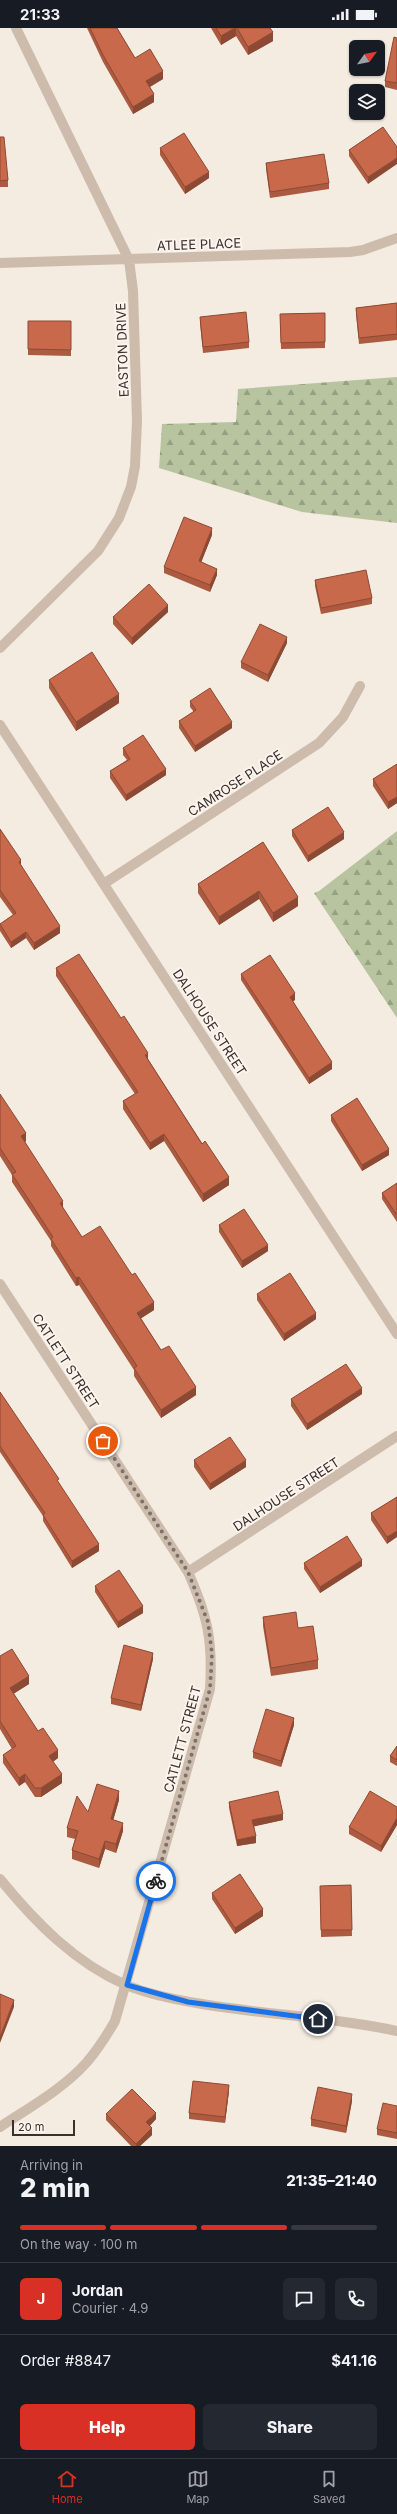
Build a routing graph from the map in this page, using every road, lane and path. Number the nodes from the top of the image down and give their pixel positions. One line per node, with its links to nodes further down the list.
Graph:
1 (16, 28): 3 (street, EASTON DRIVE)
2 (397, 238): 3 (street, ATLEE PLACE)
3 (129, 260): 4 (street, ATLEE PLACE); 5 (street, EASTON DRIVE)
4 (0, 263)
5 (0, 648)
6 (360, 686): 8 (street, CAMROSE PLACE)
7 (0, 725): 8 (street, DALHOUSE STREET)
8 (105, 883): 10 (street, DALHOUSE STREET)
9 (0, 1284): 12 (street, CATLETT STREET)
10 (397, 1334)
11 (397, 1436): 12 (street, DALHOUSE STREET)
12 (188, 1572): 14 (street, CATLETT STREET)
13 (0, 1879): 14 (street)
14 (127, 1985): 15 (street); 16 (street, CATLETT STREET)
15 (397, 2030)
16 (0, 2127)

